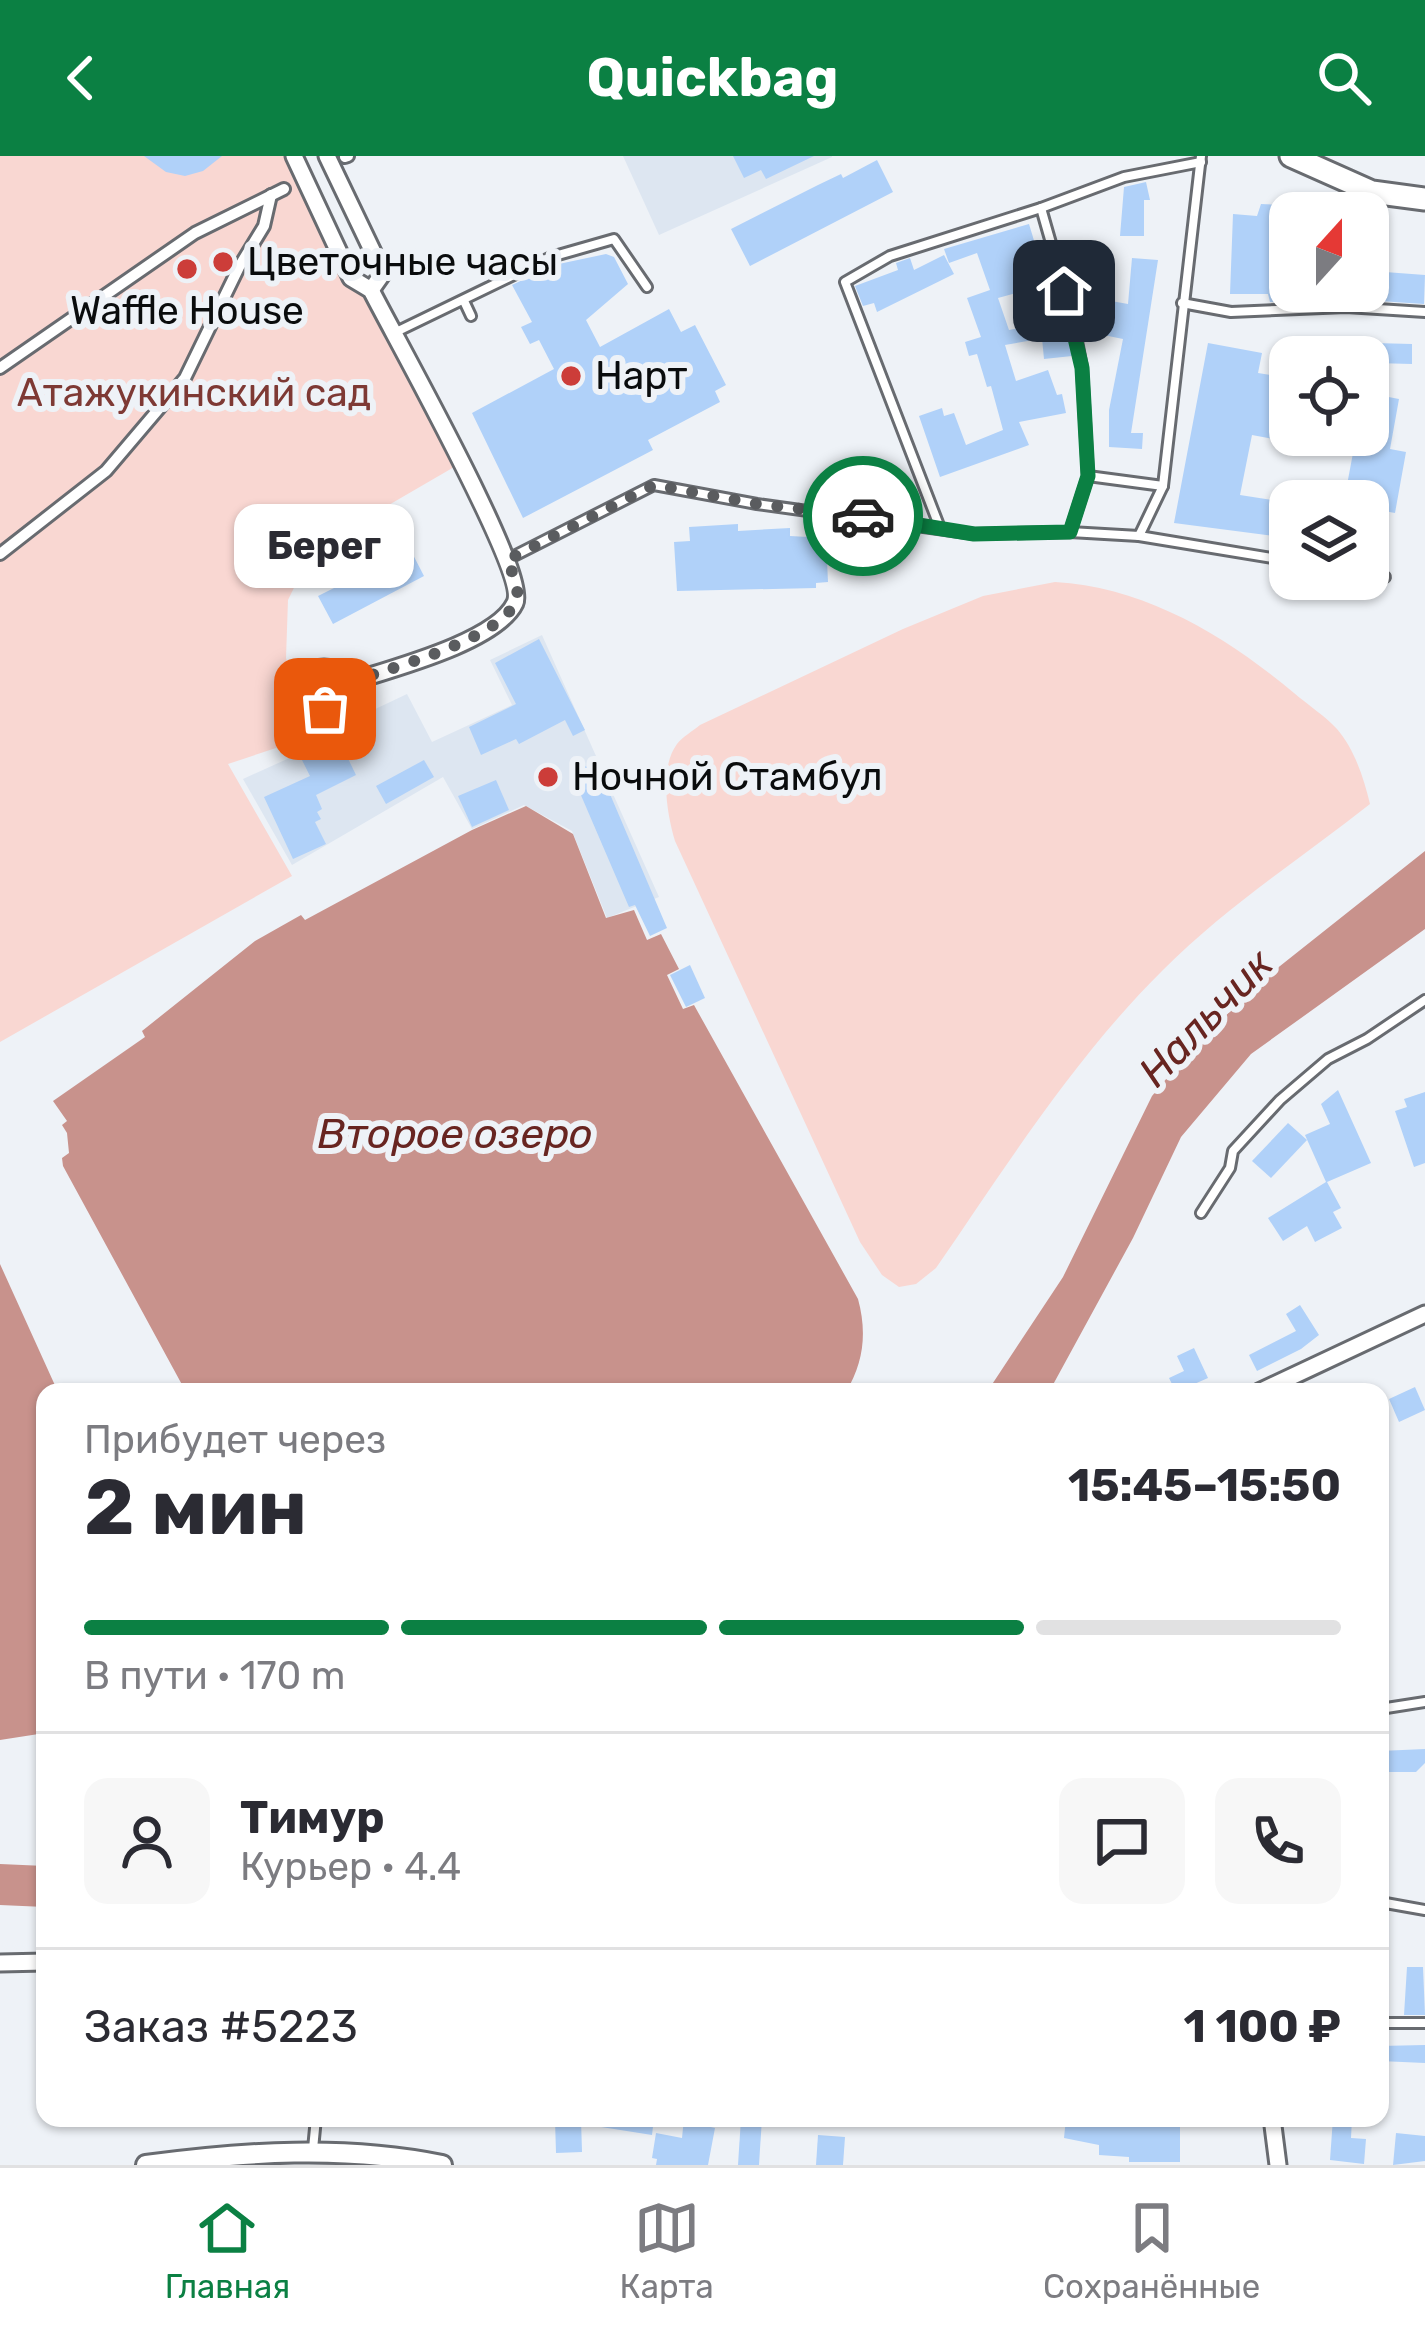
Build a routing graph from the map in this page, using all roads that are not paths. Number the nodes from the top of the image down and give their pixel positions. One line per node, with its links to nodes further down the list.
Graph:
1 (294, 156): 10 (street)
2 (327, 156): 10 (street)
3 (1291, 156): 7 (main road)
4 (1201, 159): 8 (lane); 12 (lane)
5 (284, 189): 6 (street)
6 (271, 195): 16 (street); 22 (street)
7 (1425, 199)
8 (1041, 208): 17 (lane); 19 (lane)
9 (647, 287): 11 (lane)
10 (371, 290): 15 (street)
11 (464, 301): 14 (lane); 15 (lane)
12 (1182, 303): 13 (lane); 18 (lane)
13 (1425, 312)
14 (471, 316)
15 (393, 334): 24 (street)
16 (0, 368)
17 (1088, 476): 18 (lane); 20 (lane)
18 (1163, 485): 21 (lane)
19 (940, 528): 20 (lane); 24 (lane)
20 (1070, 532): 21 (lane)
21 (1139, 536): 23 (lane)
22 (0, 554)
23 (1269, 558)
24 (507, 560): 25 (street)
25 (344, 684)
26 (1425, 1000): 27 (lane)
27 (1201, 1213)
28 (1425, 1313): 29 (street)
29 (1280, 1383)
30 (1425, 1702): 31 (lane)
31 (1389, 1708)
32 (1389, 1904): 33 (lane)
33 (1425, 1910)
34 (36, 1962): 35 (street)
35 (0, 1963)
36 (1389, 2023): 37 (lane)
37 (1425, 2023)
38 (315, 2127): 40 (lane)
39 (1274, 2127): 43 (street)
40 (312, 2151): 41 (street); 42 (street)
41 (146, 2165)
42 (442, 2165)
43 (1278, 2165)

